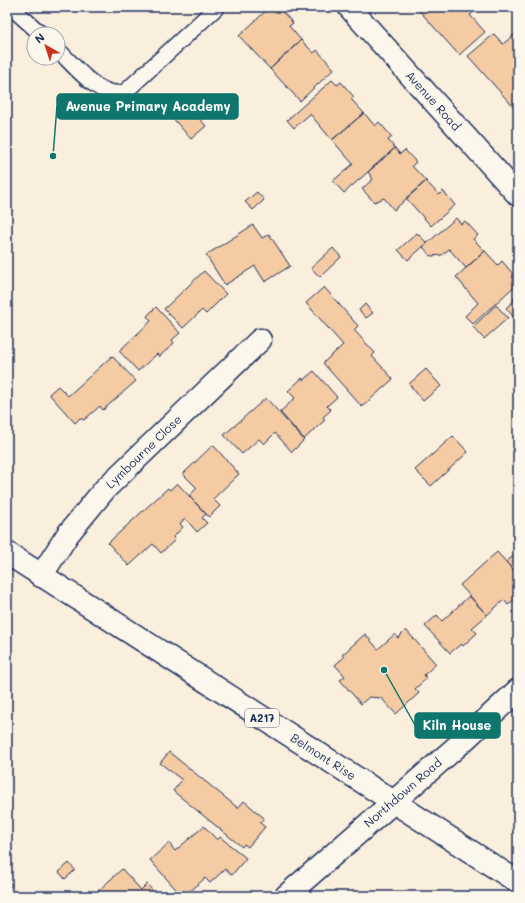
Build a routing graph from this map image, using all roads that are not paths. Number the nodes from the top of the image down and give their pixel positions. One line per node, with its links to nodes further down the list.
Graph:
1 (11, 7): 4 (lane)
2 (217, 7): 5 (lane)
3 (349, 7): 6 (main road, Avenue Road)
4 (32, 26)
5 (66, 57)
6 (518, 194)
7 (260, 340): 9 (main road, Lymbourne Close)
8 (7, 554): 9 (main road, Belmont Rise / A217)
9 (41, 576): 11 (main road, Belmont Rise / A217)
10 (518, 690): 11 (main road, Northdown Road)
11 (392, 802): 12 (main road, Belmont Rise / A217); 13 (main road, Northdown Road)
12 (518, 882)
13 (286, 896)

